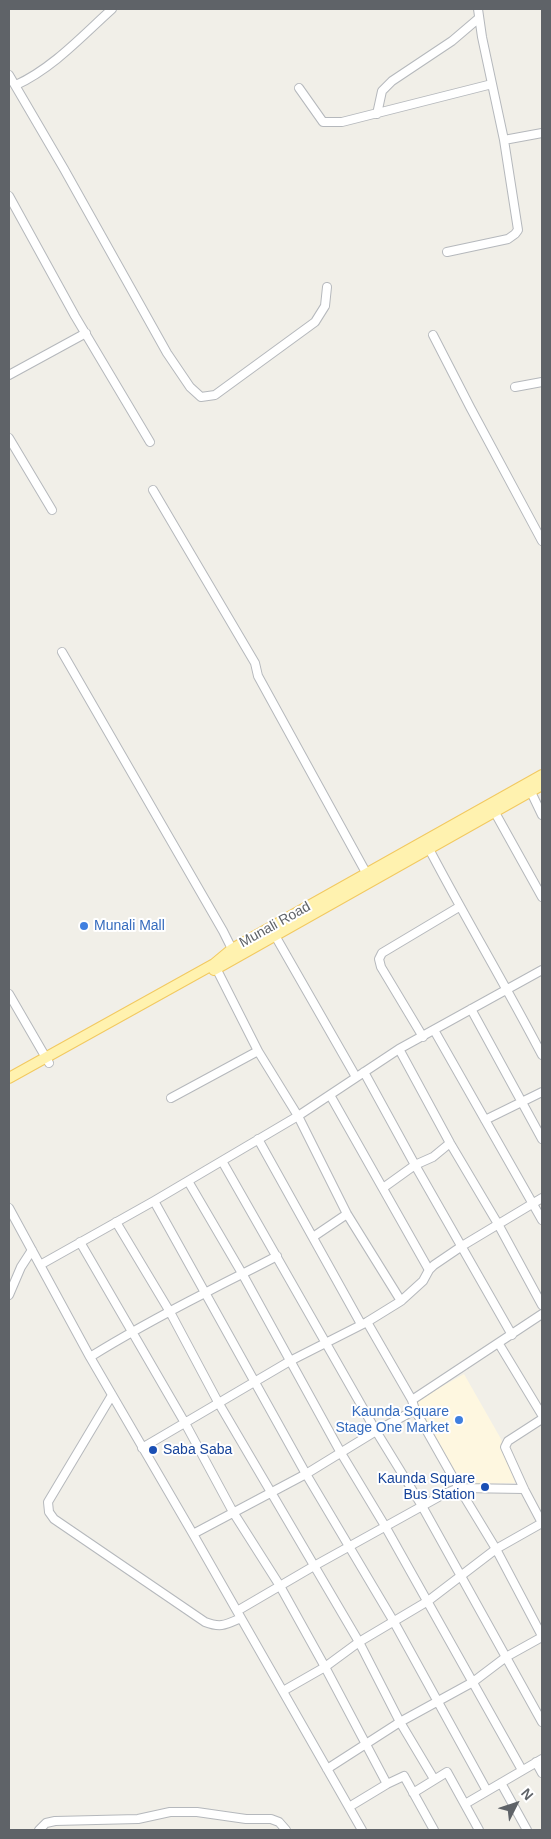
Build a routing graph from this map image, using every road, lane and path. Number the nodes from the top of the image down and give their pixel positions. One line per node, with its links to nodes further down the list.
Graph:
1 (112, 9): 6 (street)
2 (478, 9): 3 (street)
3 (479, 18): 5 (street); 8 (street)
4 (9, 75): 6 (street)
5 (492, 84): 8 (street); 10 (street)
6 (16, 86): 13 (street)
7 (299, 88): 8 (street)
8 (377, 114)
9 (542, 133): 10 (street)
10 (504, 140): 12 (street)
11 (9, 196): 14 (street)
12 (447, 252)
13 (327, 287)
14 (86, 333): 16 (street); 20 (street)
15 (433, 335): 23 (street)
16 (9, 375)
17 (542, 382): 18 (street)
18 (515, 387)
19 (9, 438): 22 (street)
20 (150, 442)
21 (153, 490): 31 (street)
22 (52, 510)
23 (542, 541)
24 (62, 652): 35 (street)
25 (542, 775): 28 (main road, Munali Road)
26 (542, 786): 27 (main road, Munali Road)
27 (530, 792): 28 (main road, Munali Road); 29 (street)
28 (492, 809): 30 (main road, Munali Road); 32 (street)
29 (542, 815)
30 (427, 845): 31 (main road, Munali Road); 33 (street)
31 (369, 877): 34 (main road, Munali Road)
32 (542, 897)
33 (459, 907): 38 (street); 42 (street)
34 (273, 932): 35 (main road, Munali Road); 36 (main road, Munali Road); 49 (street)
35 (232, 949): 36 (main road, Munali Road)
36 (215, 966): 44 (street); 46 (main road, Munali Road)
37 (542, 970): 38 (street)
38 (508, 989): 40 (street); 45 (street)
39 (9, 994): 46 (street)
40 (471, 1009): 41 (street); 54 (street)
41 (434, 1030): 42 (street); 56 (street)
42 (423, 1037): 43 (street)
43 (398, 1049): 47 (street); 59 (street)
44 (258, 1051): 53 (street); 55 (street)
45 (542, 1055)
46 (47, 1060): 48 (main road, Munali Road); 50 (main road, Munali Road)
47 (364, 1072): 49 (street); 61 (street)
48 (9, 1078)
49 (356, 1078): 52 (street)
50 (9, 1085)
51 (542, 1092): 54 (street)
52 (330, 1095): 55 (street); 63 (street)
53 (171, 1098)
54 (522, 1102): 56 (street); 58 (street)
55 (298, 1116): 57 (street); 68 (street)
56 (485, 1120): 66 (street)
57 (258, 1139): 60 (street); 72 (street)
58 (542, 1139)
59 (450, 1143): 61 (street); 71 (street)
60 (222, 1161): 62 (street); 76 (street)
61 (415, 1165): 63 (street); 74 (street)
62 (188, 1181): 65 (street); 79 (street)
63 (383, 1188): 78 (street)
64 (542, 1198): 66 (street)
65 (154, 1201): 70 (street); 80 (street)
66 (532, 1203): 69 (street); 71 (street)
67 (9, 1208): 75 (street)
68 (347, 1214): 72 (street); 82 (street)
69 (542, 1220)
70 (116, 1222): 73 (street); 84 (street)
71 (498, 1224): 74 (street); 83 (street)
72 (314, 1237): 86 (street)
73 (80, 1242): 77 (street); 88 (street)
74 (462, 1246): 78 (street); 89 (street)
75 (32, 1250): 77 (street); 81 (street)
76 (277, 1256): 79 (street); 90 (street)
77 (40, 1265): 92 (street)
78 (429, 1270): 82 (street)
79 (243, 1275): 80 (street); 93 (street)
80 (206, 1292): 84 (street); 94 (street)
81 (9, 1295)
82 (401, 1301): 86 (street)
83 (542, 1305)
84 (170, 1312): 88 (street); 97 (street)
85 (540, 1316): 87 (street); 89 (street)
86 (364, 1323): 90 (street); 96 (street)
87 (542, 1326)
88 (132, 1331): 92 (street); 101 (street)
89 (512, 1335): 91 (street)
90 (326, 1341): 93 (street); 102 (street)
91 (499, 1344): 96 (street); 99 (street)
92 (90, 1357): 95 (street)
93 (290, 1361): 94 (street); 104 (street)
94 (254, 1381): 97 (street); 105 (street)
95 (112, 1395): 103 (street); 120 (street)
96 (412, 1400): 98 (street)
97 (218, 1402): 101 (street); 108 (street)
98 (415, 1410): 102 (street); 106 (street)
99 (542, 1415)
100 (542, 1419): 107 (street)
101 (186, 1423): 103 (street); 110 (street)
102 (376, 1431): 104 (street); 109 (street)
103 (142, 1448): 113 (street)
104 (341, 1453): 105 (street); 112 (street)
105 (306, 1474): 108 (street); 114 (street)
106 (459, 1488): 107 (street); 109 (street); 115 (street)
107 (524, 1489): 111 (street)
108 (271, 1493): 110 (street); 116 (street)
109 (422, 1506): 112 (street); 117 (street)
110 (233, 1512): 113 (street); 118 (street)
111 (542, 1523): 115 (street)
112 (385, 1526): 114 (street); 119 (street)
113 (193, 1534): 120 (street)
114 (348, 1547): 116 (street); 121 (street)
115 (496, 1550): 117 (street); 122 (street)
116 (314, 1566): 118 (street); 123 (street)
117 (461, 1577): 119 (street); 124 (street)
118 (280, 1586): 120 (street); 125 (street)
119 (428, 1601): 121 (street); 126 (street)
120 (239, 1614): 127 (street)
121 (394, 1622): 123 (street); 128 (street)
122 (542, 1637): 124 (street)
123 (359, 1642): 125 (street); 129 (street)
124 (506, 1657): 126 (street); 130 (street)
125 (325, 1667): 127 (street); 131 (street)
126 (473, 1682): 128 (street); 134 (street)
127 (282, 1691): 133 (street)
128 (437, 1701): 129 (street); 139 (street)
129 (400, 1722): 131 (street); 136 (street)
130 (542, 1722)
131 (366, 1743): 133 (street); 137 (street)
132 (539, 1761): 134 (street); 135 (street)
133 (327, 1769): 142 (street)
134 (522, 1770): 138 (street)
135 (542, 1773)
136 (434, 1779): 140 (street); 141 (street)
137 (387, 1784): 140 (street); 142 (street)
138 (501, 1784): 139 (street); 148 (street)
139 (487, 1791): 141 (street)
140 (413, 1793): 146 (street)
141 (465, 1804): 147 (street)
142 (349, 1807): 145 (street)
143 (39, 1830): 144 (street)
144 (286, 1830)
145 (362, 1830)
146 (434, 1830)
147 (479, 1830)
148 (527, 1830)

